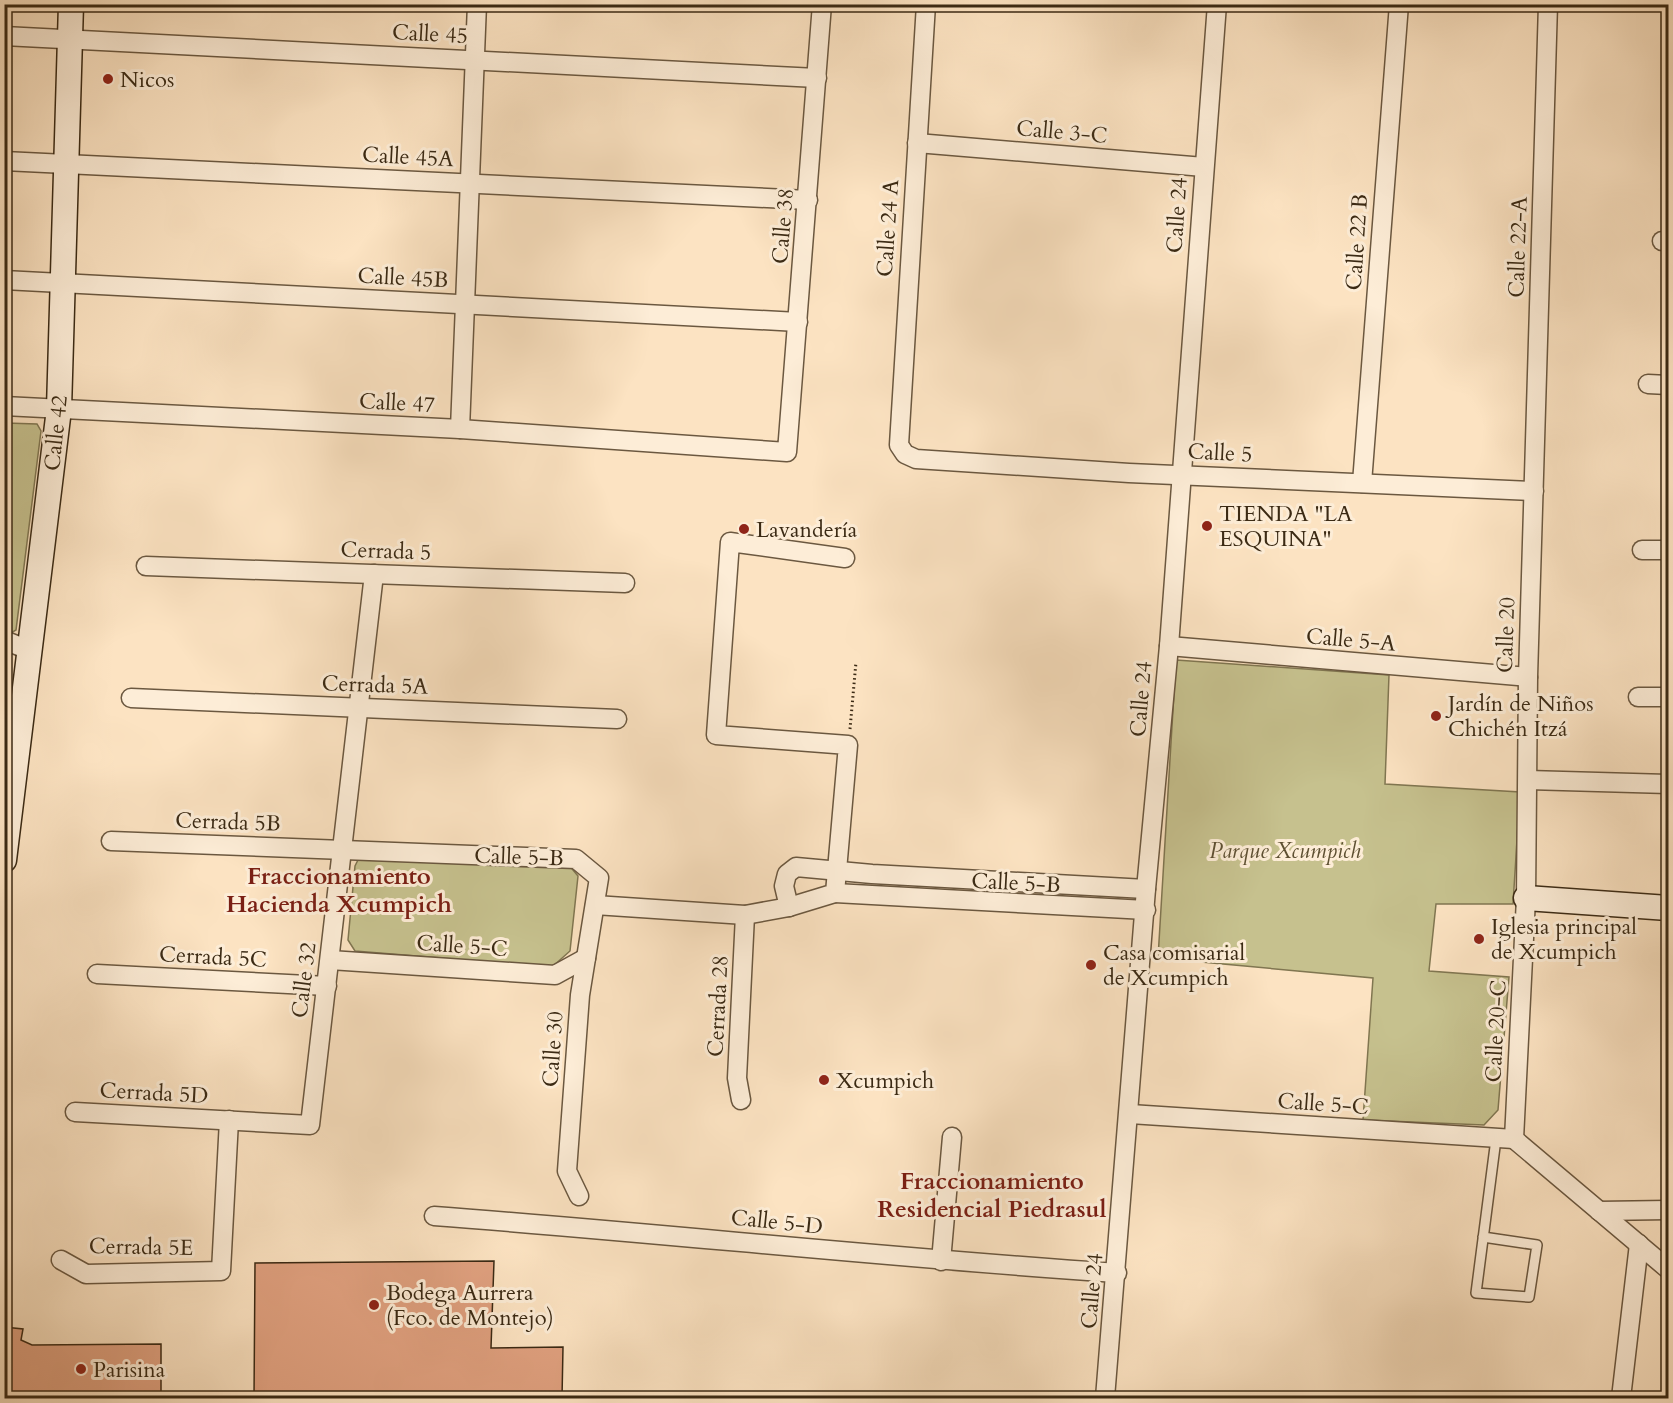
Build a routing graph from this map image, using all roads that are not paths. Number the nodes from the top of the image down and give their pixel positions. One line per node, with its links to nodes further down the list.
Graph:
1 (71, 4): 9 (street, Calle 42)
2 (477, 4): 10 (street)
3 (822, 4): 11 (street, Calle 38)
4 (926, 4): 12 (street, Calle 24 A)
5 (1217, 4): 15 (street, Calle 24)
6 (1399, 4): 30 (street, Calle 22 B)
7 (1548, 4): 31 (street, Calle 22-A)
8 (4, 36): 9 (street, Calle 45)
9 (70, 39): 10 (street, Calle 45); 14 (street, Calle 42)
10 (473, 59): 11 (street, Calle 45); 16 (street)
11 (817, 78): 17 (street, Calle 38)
12 (917, 143): 15 (street, Calle 3-C); 28 (street, Calle 24 A)
13 (4, 161): 14 (street, Calle 45A)
14 (67, 165): 16 (street, Calle 45A); 19 (street, Calle 42)
15 (1204, 167): 29 (street, Calle 24)
16 (469, 183): 17 (street, Calle 45A); 20 (street)
17 (808, 200): 21 (street, Calle 38)
18 (4, 280): 19 (street, Calle 45B)
19 (64, 283): 20 (street, Calle 45B); 25 (street, Calle 42)
20 (465, 304): 21 (street, Calle 45B); 26 (street)
21 (798, 322): 27 (street, Calle 38)
22 (1648, 384): 23 (street)
23 (1668, 384)
24 (4, 406): 25 (street, Calle 47)
25 (59, 409): 26 (street, Calle 47); 40 (street, Calle 42)
26 (460, 429): 27 (street, Calle 47)
27 (787, 452)
28 (904, 454): 29 (street, Calle 5)
29 (1182, 475): 30 (street, Calle 5); 39 (street, Calle 24)
30 (1362, 483): 31 (street, Calle 5)
31 (1534, 491): 41 (street, Calle 20)
32 (1642, 550): 33 (street)
33 (1668, 550)
34 (845, 558): 53 (street)
35 (146, 566): 36 (street, Cerrada 5)
36 (374, 574): 37 (street, Cerrada 5); 45 (street, Calle 32)
37 (625, 583)
38 (4, 640): 40 (street)
39 (1169, 646): 41 (street, Calle 5-A); 54 (street, Calle 24)
40 (31, 651): 47 (street, Calle 42)
41 (1528, 677): 48 (street, Calle 20)
42 (1638, 697): 43 (street)
43 (1668, 697)
44 (130, 698): 45 (street, Cerrada 5A)
45 (359, 708): 46 (street, Cerrada 5A); 51 (street, Calle 32)
46 (617, 719)
47 (10, 773): 52 (street, Calle 42)
48 (1528, 780): 49 (street); 56 (street, Calle 20-C)
49 (1668, 784)
50 (111, 841): 51 (street, Cerrada 5B)
51 (342, 850): 57 (street, Calle 5-B); 63 (street, Calle 32)
52 (4, 860)
53 (837, 870): 54 (street, Calle 5-B); 55 (street); 58 (street, Calle 5-B)
54 (1146, 889): 60 (street, Calle 24)
55 (835, 893): 58 (street, Calle 5-B); 60 (street, Calle 5-B)
56 (1526, 898): 59 (street); 71 (street, Calle 20-C)
57 (595, 905): 61 (street, Calle 5-B); 62 (street, Calle 30)
58 (789, 907): 61 (street, Calle 5-B)
59 (1668, 908)
60 (1146, 910): 68 (street, Calle 24)
61 (746, 915): 66 (street, Cerrada 28)
62 (586, 958): 63 (street, Calle 5-C); 72 (street, Calle 30)
63 (330, 960): 65 (street, Calle 32)
64 (97, 974): 65 (street, Cerrada 5C)
65 (327, 986): 69 (street, Calle 32)
66 (741, 1100)
67 (75, 1112): 69 (street, Cerrada 5D)
68 (1130, 1114): 71 (street, Calle 5-C); 81 (street, Calle 24)
69 (229, 1120): 78 (street, Cerrada 5E)
70 (952, 1137): 79 (street)
71 (1505, 1139): 73 (street); 76 (lane)
72 (579, 1196)
73 (1599, 1210): 74 (street); 77 (street)
74 (1668, 1210)
75 (434, 1216): 79 (street, Calle 5-D)
76 (1483, 1237): 76 (lane)
77 (1639, 1244): 80 (street); 83 (street)
78 (61, 1260)
79 (941, 1261): 81 (street, Calle 5-D)
80 (1668, 1269)
81 (1117, 1273): 82 (street, Calle 24)
82 (1105, 1398)
83 (1621, 1398)

